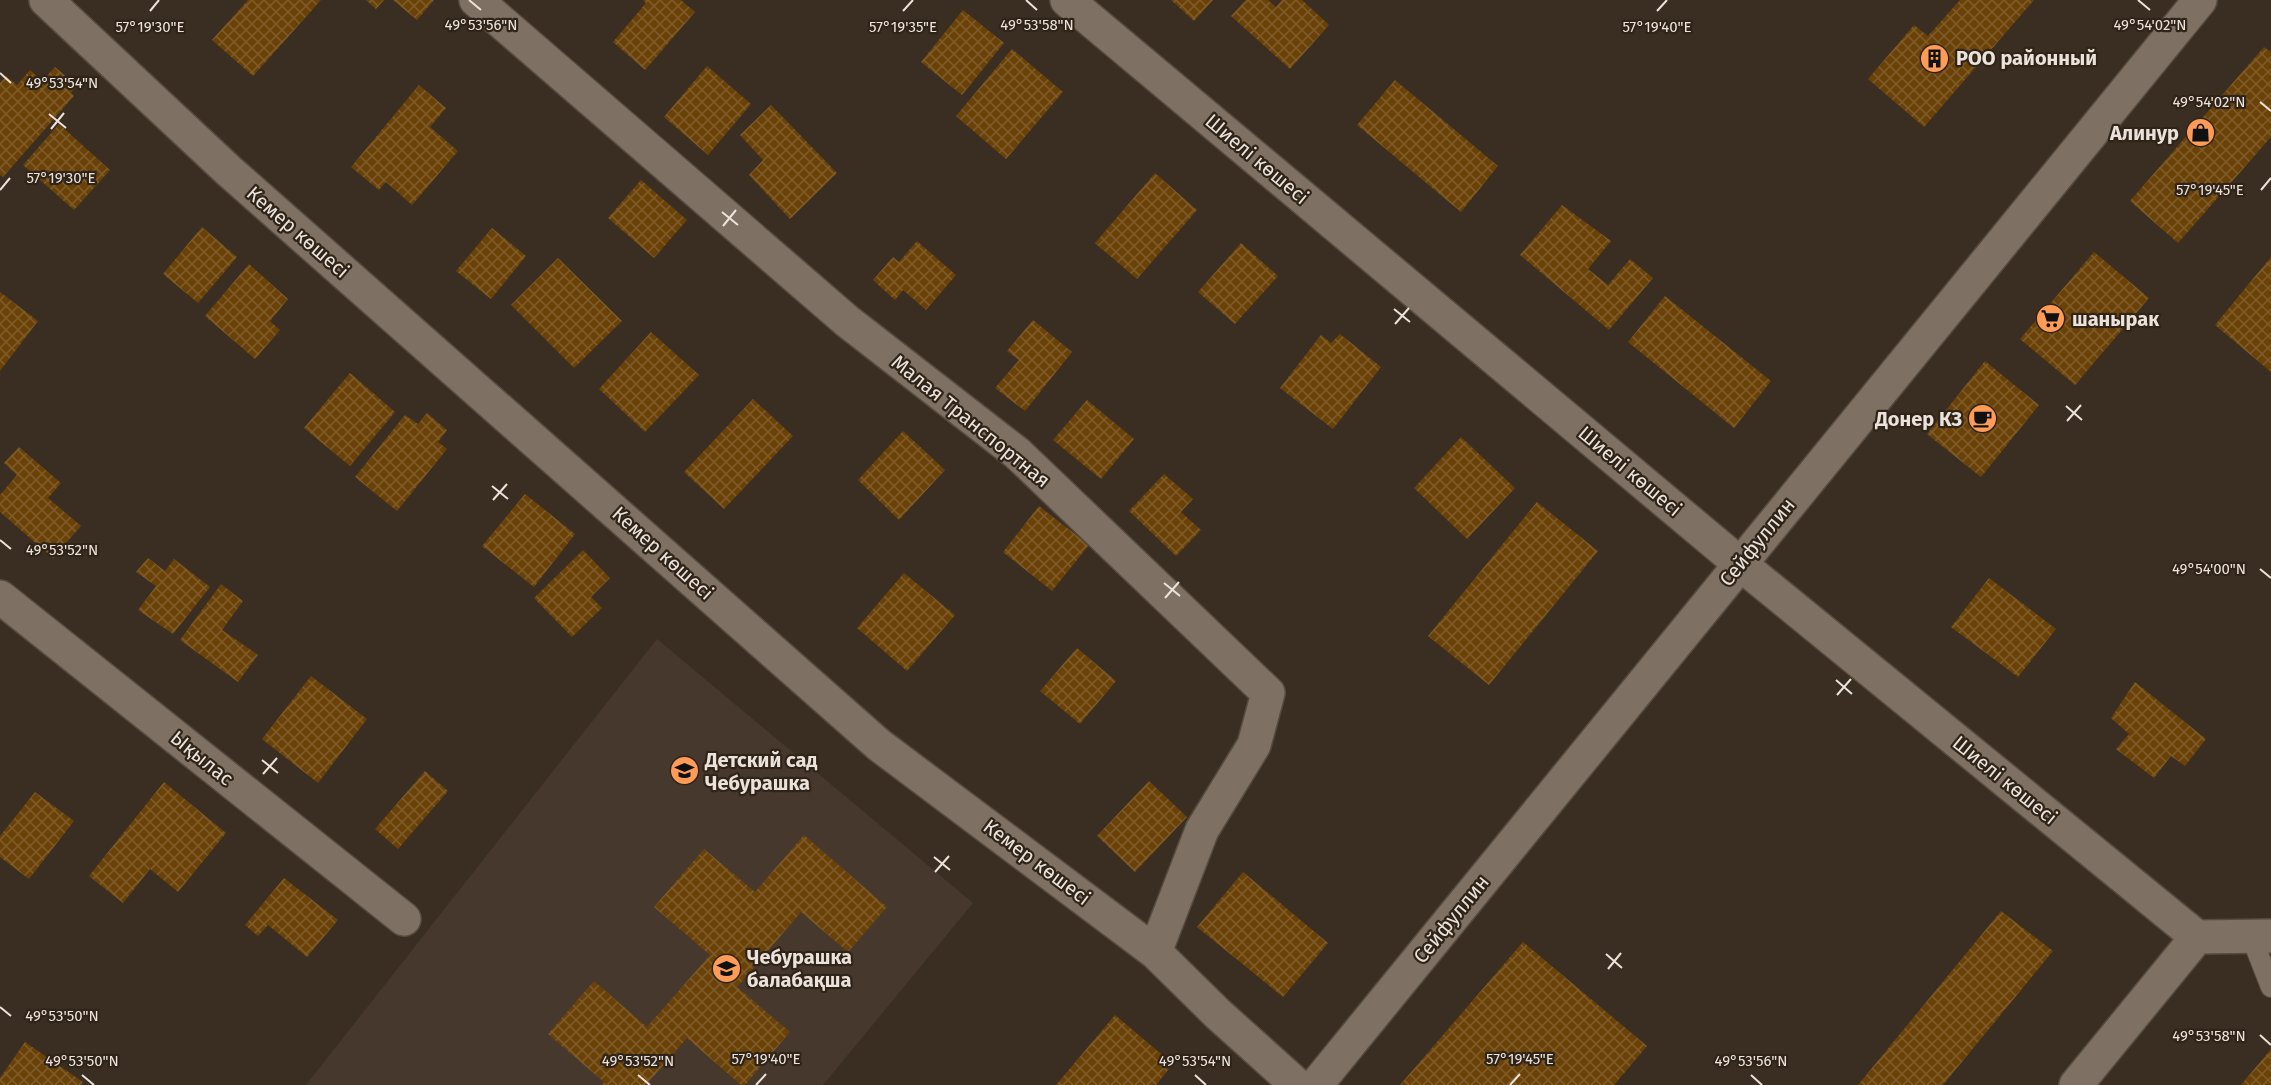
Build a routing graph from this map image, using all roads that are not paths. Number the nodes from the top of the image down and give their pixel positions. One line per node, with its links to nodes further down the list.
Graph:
1 (46, 0): 10 (street, Кемер көшесі)
2 (476, 0): 10 (street, Малая Транспортная)
3 (1067, 0): 5 (street, Шиелі көшесі)
4 (2200, 0): 5 (street, Сейфуллин)
5 (1739, 563): 9 (street, Шиелі көшесі); 13 (street, Сейфуллин)
6 (0, 597): 7 (street, Ықылас)
7 (404, 919)
8 (2261, 936): 9 (street); 11 (lane)
9 (2197, 937): 14 (street)
10 (1155, 952): 12 (street, Кемер көшесі)
11 (2271, 987)
12 (1298, 1085)
13 (1316, 1085)
14 (2076, 1085)

